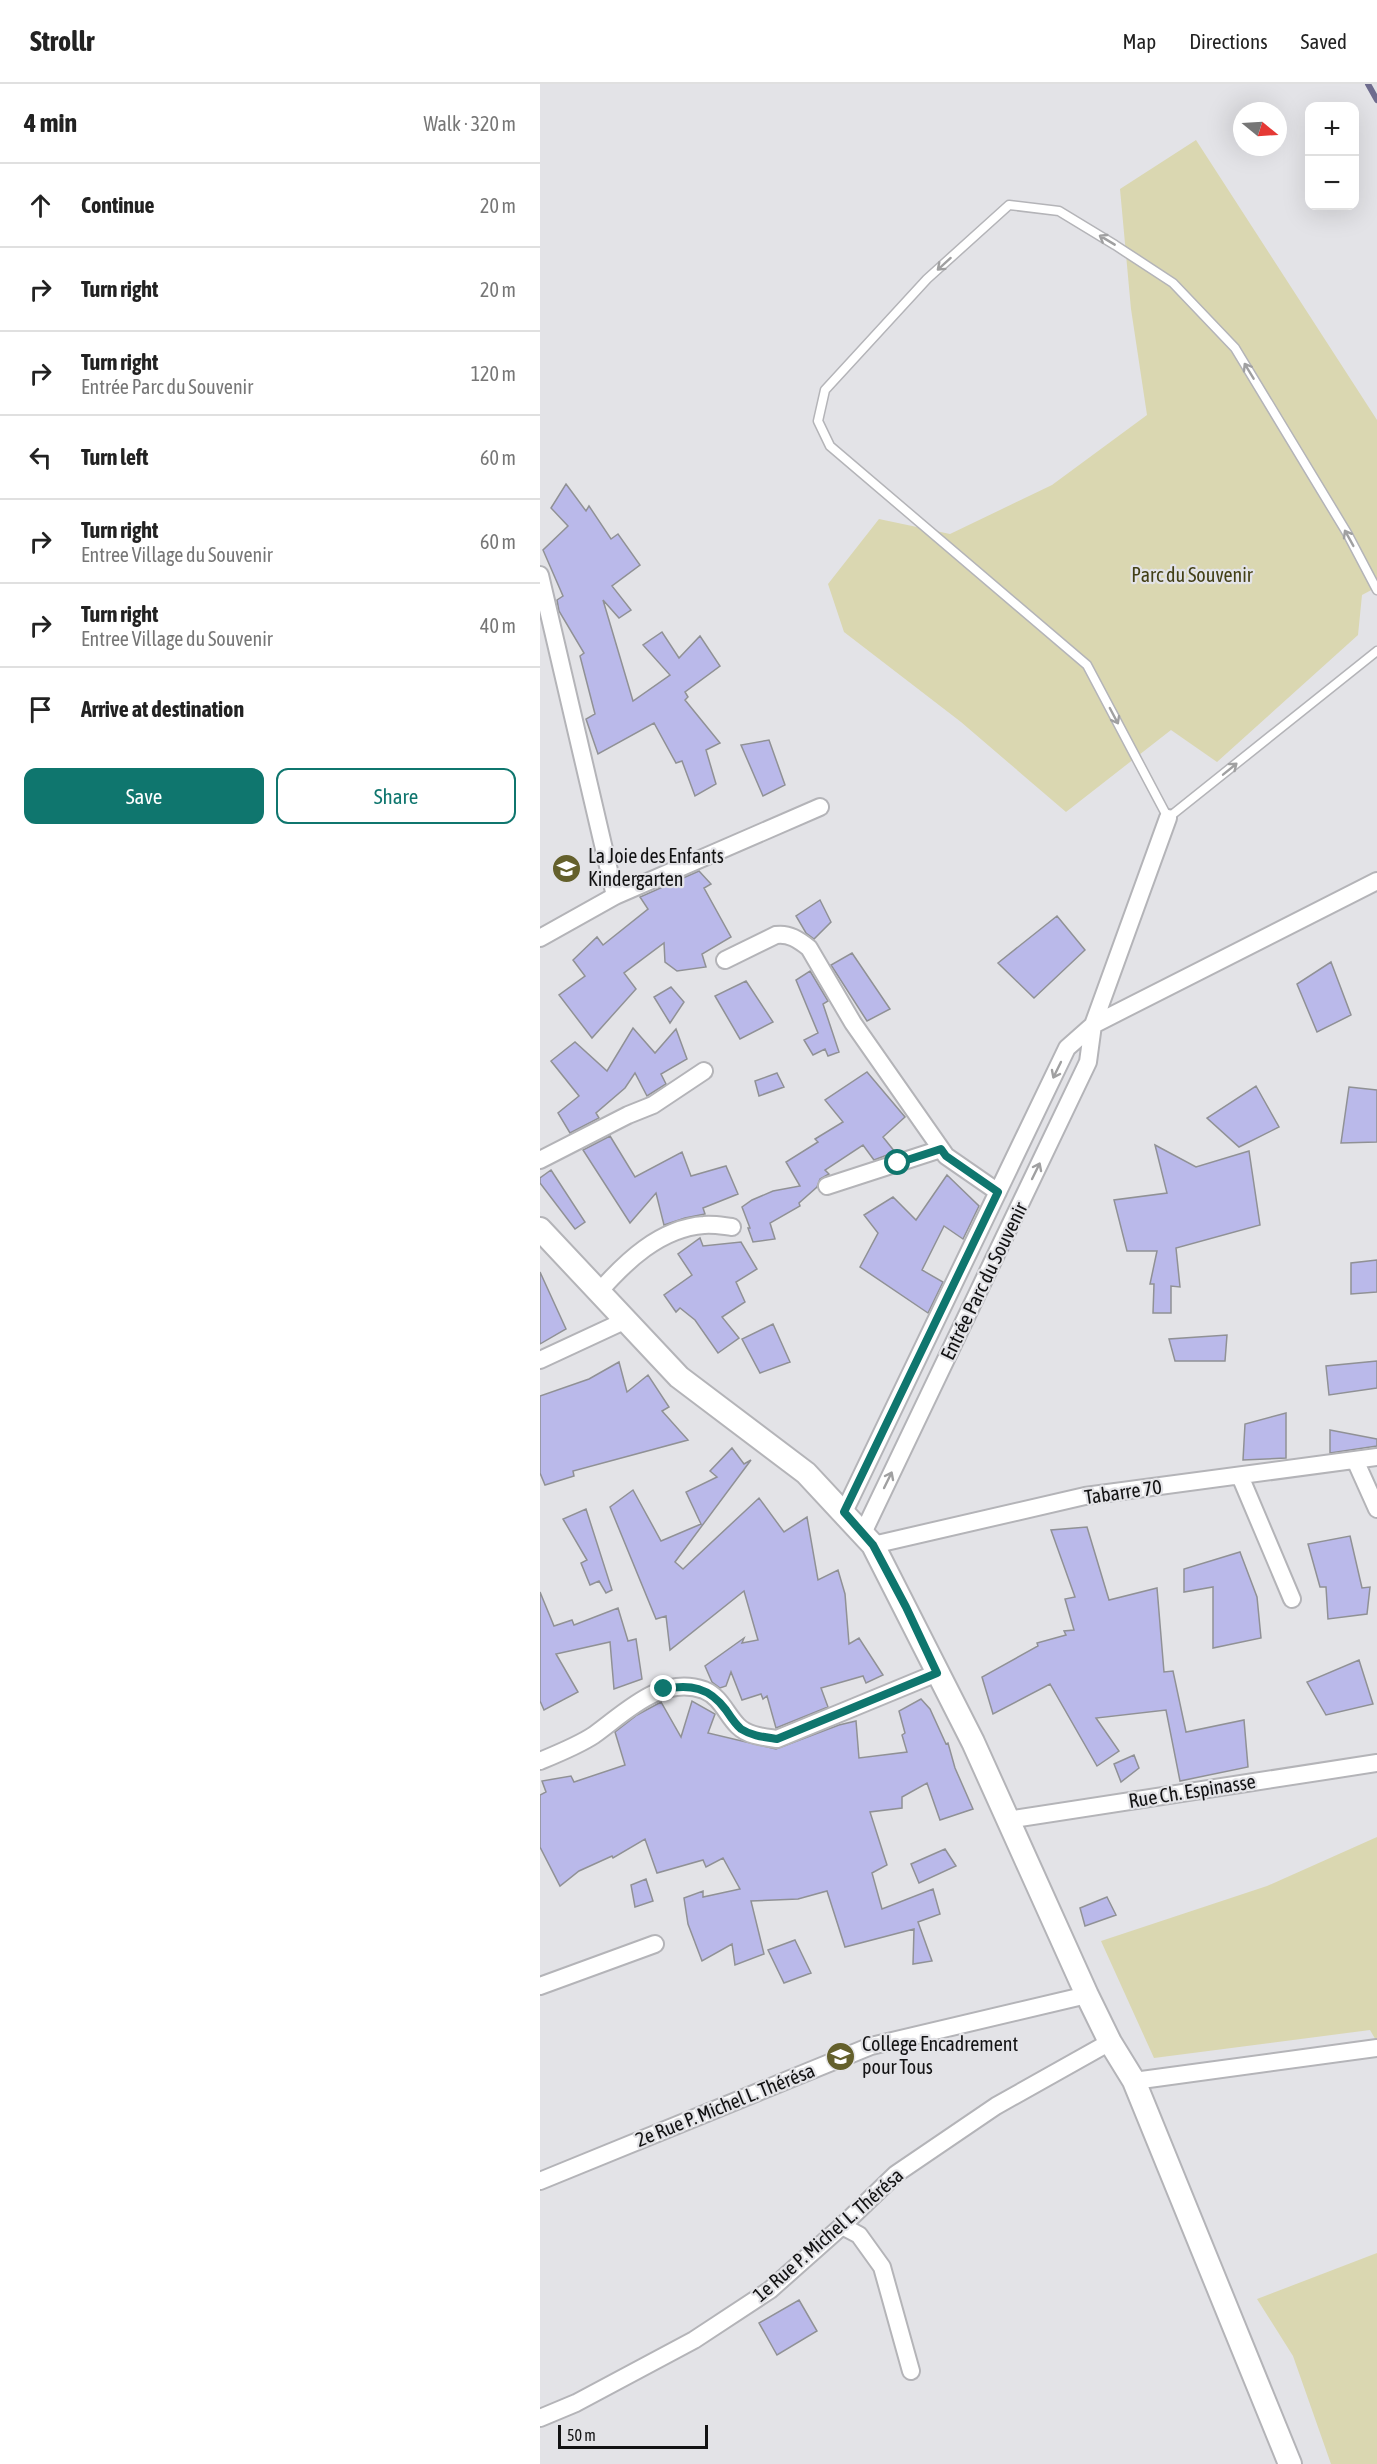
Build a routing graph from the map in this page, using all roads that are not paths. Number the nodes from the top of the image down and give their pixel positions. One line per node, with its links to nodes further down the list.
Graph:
1 (540, 576): 7 (street)
2 (1377, 590): 5 (lane, one-way to 5)
3 (1377, 651): 5 (lane, one-way to 3)
4 (820, 807): 7 (street)
5 (1168, 818): 10 (street, Entrée Parc du Souvenir)
6 (1377, 881): 10 (street)
7 (615, 896): 8 (street)
8 (540, 939)
9 (725, 960): 12 (street)
10 (1092, 1025): 15 (street, Entrée Parc du Souvenir, one-way to 15); 26 (street, Entrée Parc du Souvenir, one-way to 10)
11 (704, 1071): 13 (street)
12 (941, 1149): 14 (street); 15 (street)
13 (540, 1160)
14 (828, 1186)
15 (998, 1192): 25 (street, Entrée Parc du Souvenir)
16 (732, 1227): 18 (street)
17 (540, 1229): 18 (main road)
18 (598, 1293): 19 (main road)
19 (624, 1320): 20 (street); 25 (main road)
20 (540, 1360)
21 (1377, 1457): 22 (street, Tabarre 70)
22 (1355, 1460): 23 (street, Tabarre 70); 24 (street)
23 (1240, 1476): 26 (street, Tabarre 70); 27 (street)
24 (1377, 1509)
25 (844, 1512): 26 (main road)
26 (868, 1539): 28 (main road)
27 (1292, 1599)
28 (937, 1673): 29 (street); 31 (main road)
29 (540, 1761)
30 (1377, 1763): 31 (street, Rue Ch. Espinasse)
31 (1007, 1820): 34 (main road)
32 (655, 1944): 33 (street)
33 (540, 1986)
34 (1087, 1995): 35 (main road); 38 (street, 2e Rue P. Michel L. Thérésa)
35 (1110, 2042): 37 (main road); 39 (street, 1e Rue P. Michel L. Thérésa)
36 (1377, 2048): 37 (street)
37 (1134, 2081): 42 (main road)
38 (540, 2181)
39 (842, 2226): 40 (street); 41 (street, 1e Rue P. Michel L. Thérésa)
40 (911, 2371)
41 (540, 2418)
42 (1290, 2464)

